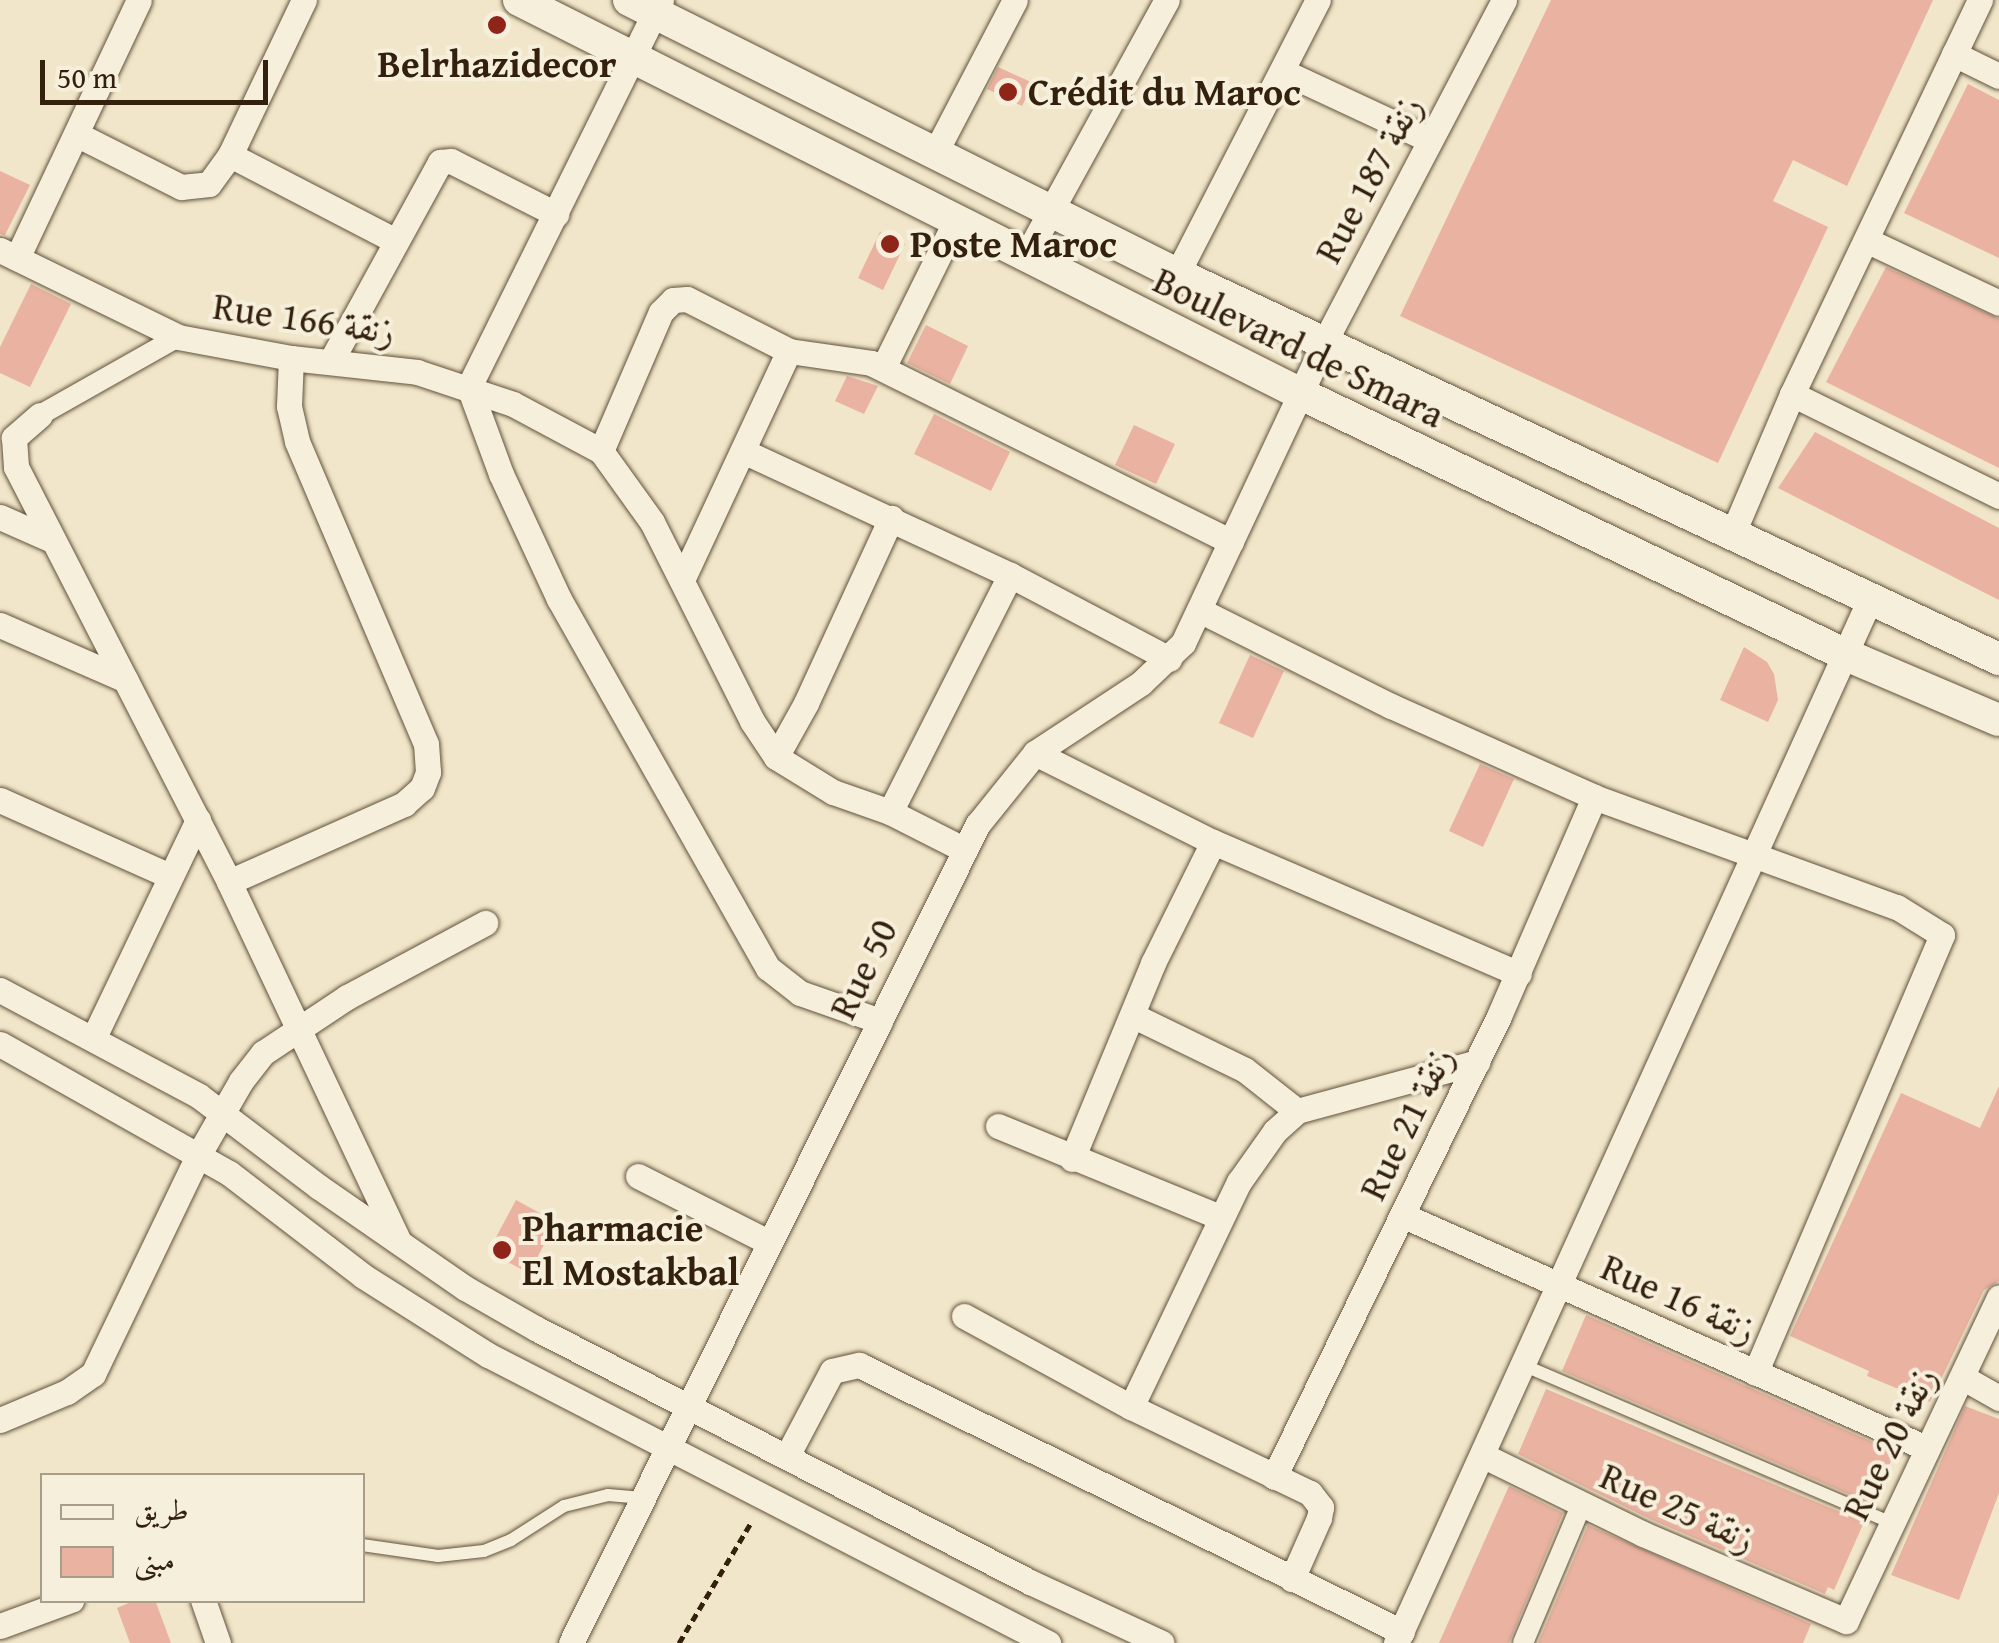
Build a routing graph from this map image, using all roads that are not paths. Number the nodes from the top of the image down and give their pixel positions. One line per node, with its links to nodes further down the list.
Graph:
1 (139, 0): 14 (street)
2 (304, 0): 17 (street)
3 (518, 0): 11 (street, Boulevard de Smara)
4 (1015, 0): 16 (street)
5 (1167, 0): 18 (street)
6 (1318, 0): 12 (street)
7 (1504, 0): 15 (street, Rue 187 زنقة)
8 (1980, 0): 10 (street)
9 (648, 4): 11 (street); 16 (street, Boulevard de Smara)
10 (1954, 54): 13 (street); 21 (street)
11 (632, 56): 19 (street); 20 (street, Boulevard de Smara)
12 (1282, 72): 15 (street); 25 (street)
13 (1999, 76)
14 (76, 134): 17 (street); 23 (street)
15 (1430, 140): 28 (street, Rue 187 زنقة)
16 (936, 151): 18 (street, Boulevard de Smara)
17 (230, 156): 22 (street)
18 (1051, 209): 24 (street); 25 (street, Boulevard de Smara)
19 (556, 214): 22 (street); 33 (street)
20 (956, 220): 24 (street, Boulevard de Smara); 32 (street)
21 (1866, 240): 26 (street); 35 (street)
22 (396, 241): 31 (street)
23 (9, 254): 27 (street, Rue 166 زنقة)
24 (1026, 256): 34 (street, Boulevard de Smara)
25 (1178, 274): 28 (street, Boulevard de Smara)
26 (1999, 303)
27 (178, 336): 30 (street, Rue 166 زنقة); 36 (street)
28 (1325, 341): 34 (street, Rue 187 زنقة); 42 (street, Boulevard de Smara)
29 (789, 351): 32 (street); 37 (street); 38 (street)
30 (292, 358): 31 (street, Rue 166 زنقة); 65 (street)
31 (331, 361): 33 (street, Rue 166 زنقة)
32 (882, 368): 44 (street)
33 (469, 387): 37 (street, Rue 166 زنقة); 70 (street)
34 (1299, 393): 44 (street, Rue 50); 50 (street, Boulevard de Smara)
35 (1792, 394): 39 (street); 42 (street)
36 (40, 416): 43 (street)
37 (601, 451): 46 (street)
38 (745, 452): 41 (street); 46 (street)
39 (1999, 496)
40 (0, 517): 43 (street)
41 (890, 518): 45 (street); 56 (street)
42 (1732, 535): 47 (street, Boulevard de Smara)
43 (52, 540): 53 (street)
44 (1231, 542): 48 (street, Rue 50)
45 (1010, 575): 52 (street); 59 (street)
46 (682, 580): 56 (street)
47 (1871, 597): 50 (street); 51 (street, Boulevard de Smara)
48 (1202, 611): 52 (street, Rue 50); 57 (street)
49 (0, 625): 53 (street)
50 (1844, 654): 54 (street, Boulevard de Smara); 63 (street)
51 (1999, 659)
52 (1168, 660): 55 (street, Rue 50)
53 (126, 680): 60 (street)
54 (1999, 720)
55 (1035, 753): 61 (street); 62 (street, Rue 50)
56 (776, 757): 59 (street)
57 (1594, 797): 63 (street); 67 (street, Rue 21 زنقة)
58 (0, 800): 64 (street)
59 (890, 812): 62 (street)
60 (198, 820): 64 (street); 65 (street)
61 (1213, 842): 67 (street); 69 (street)
62 (965, 850): 70 (street, Rue 50)
63 (1754, 855): 85 (street); 89 (street)
64 (168, 875): 72 (street)
65 (229, 882): 71 (street)
66 (485, 923): 71 (street)
67 (1519, 974): 74 (street, Rue 21 زنقة)
68 (0, 990): 72 (street)
69 (1134, 1016): 75 (street); 79 (street)
70 (880, 1021): 84 (street, Rue 50)
71 (299, 1026): 76 (street); 83 (street)
72 (94, 1037): 76 (street)
73 (0, 1044): 78 (street)
74 (1476, 1062): 75 (street); 81 (street, Rue 21 زنقة)
75 (1297, 1111): 82 (street)
76 (223, 1112): 78 (street); 83 (street)
77 (998, 1126): 79 (street)
78 (199, 1154): 94 (street); 96 (street)
79 (1072, 1159): 82 (street)
80 (638, 1176): 84 (street)
81 (1402, 1216): 85 (street, Rue 16 زنقة); 99 (street, Rue 21 زنقة)
82 (1220, 1217): 92 (street)
83 (399, 1242): 93 (street)
84 (768, 1242): 93 (street, Rue 50)
85 (1561, 1286): 88 (street); 89 (street, Rue 16 زنقة)
86 (1999, 1297): 90 (street, Rue 20 زنقة)
87 (964, 1316): 92 (street)
88 (1523, 1365): 97 (street); 102 (lane)
89 (1755, 1374): 95 (street, Rue 16 زنقة)
90 (1962, 1377): 91 (street); 95 (street, Rue 20 زنقة)
91 (1999, 1398)
92 (1131, 1406): 99 (street)
93 (687, 1407): 96 (street, Rue 50); 98 (street)
94 (0, 1420)
95 (1926, 1448): 102 (street, Rue 20 زنقة)
96 (666, 1449): 100 (street, Rue 50); 112 (street)
97 (1482, 1455): 101 (street, Rue 25 زنقة); 109 (street)
98 (787, 1456): 104 (street); 113 (street)
99 (1274, 1476): 104 (street)
100 (643, 1498): 103 (lane); 111 (street, Rue 50)
101 (1582, 1506): 107 (street, Rue 25 زنقة); 114 (street)
102 (1892, 1523): 107 (street, Rue 20 زنقة)
103 (365, 1545)
104 (1292, 1579): 109 (street)
105 (63, 1603): 108 (street)
106 (204, 1603): 110 (street)
107 (1846, 1621)
108 (0, 1626)
109 (1399, 1638)
110 (218, 1643)
111 (571, 1643)
112 (1048, 1643)
113 (1162, 1643)
114 (1523, 1643)

